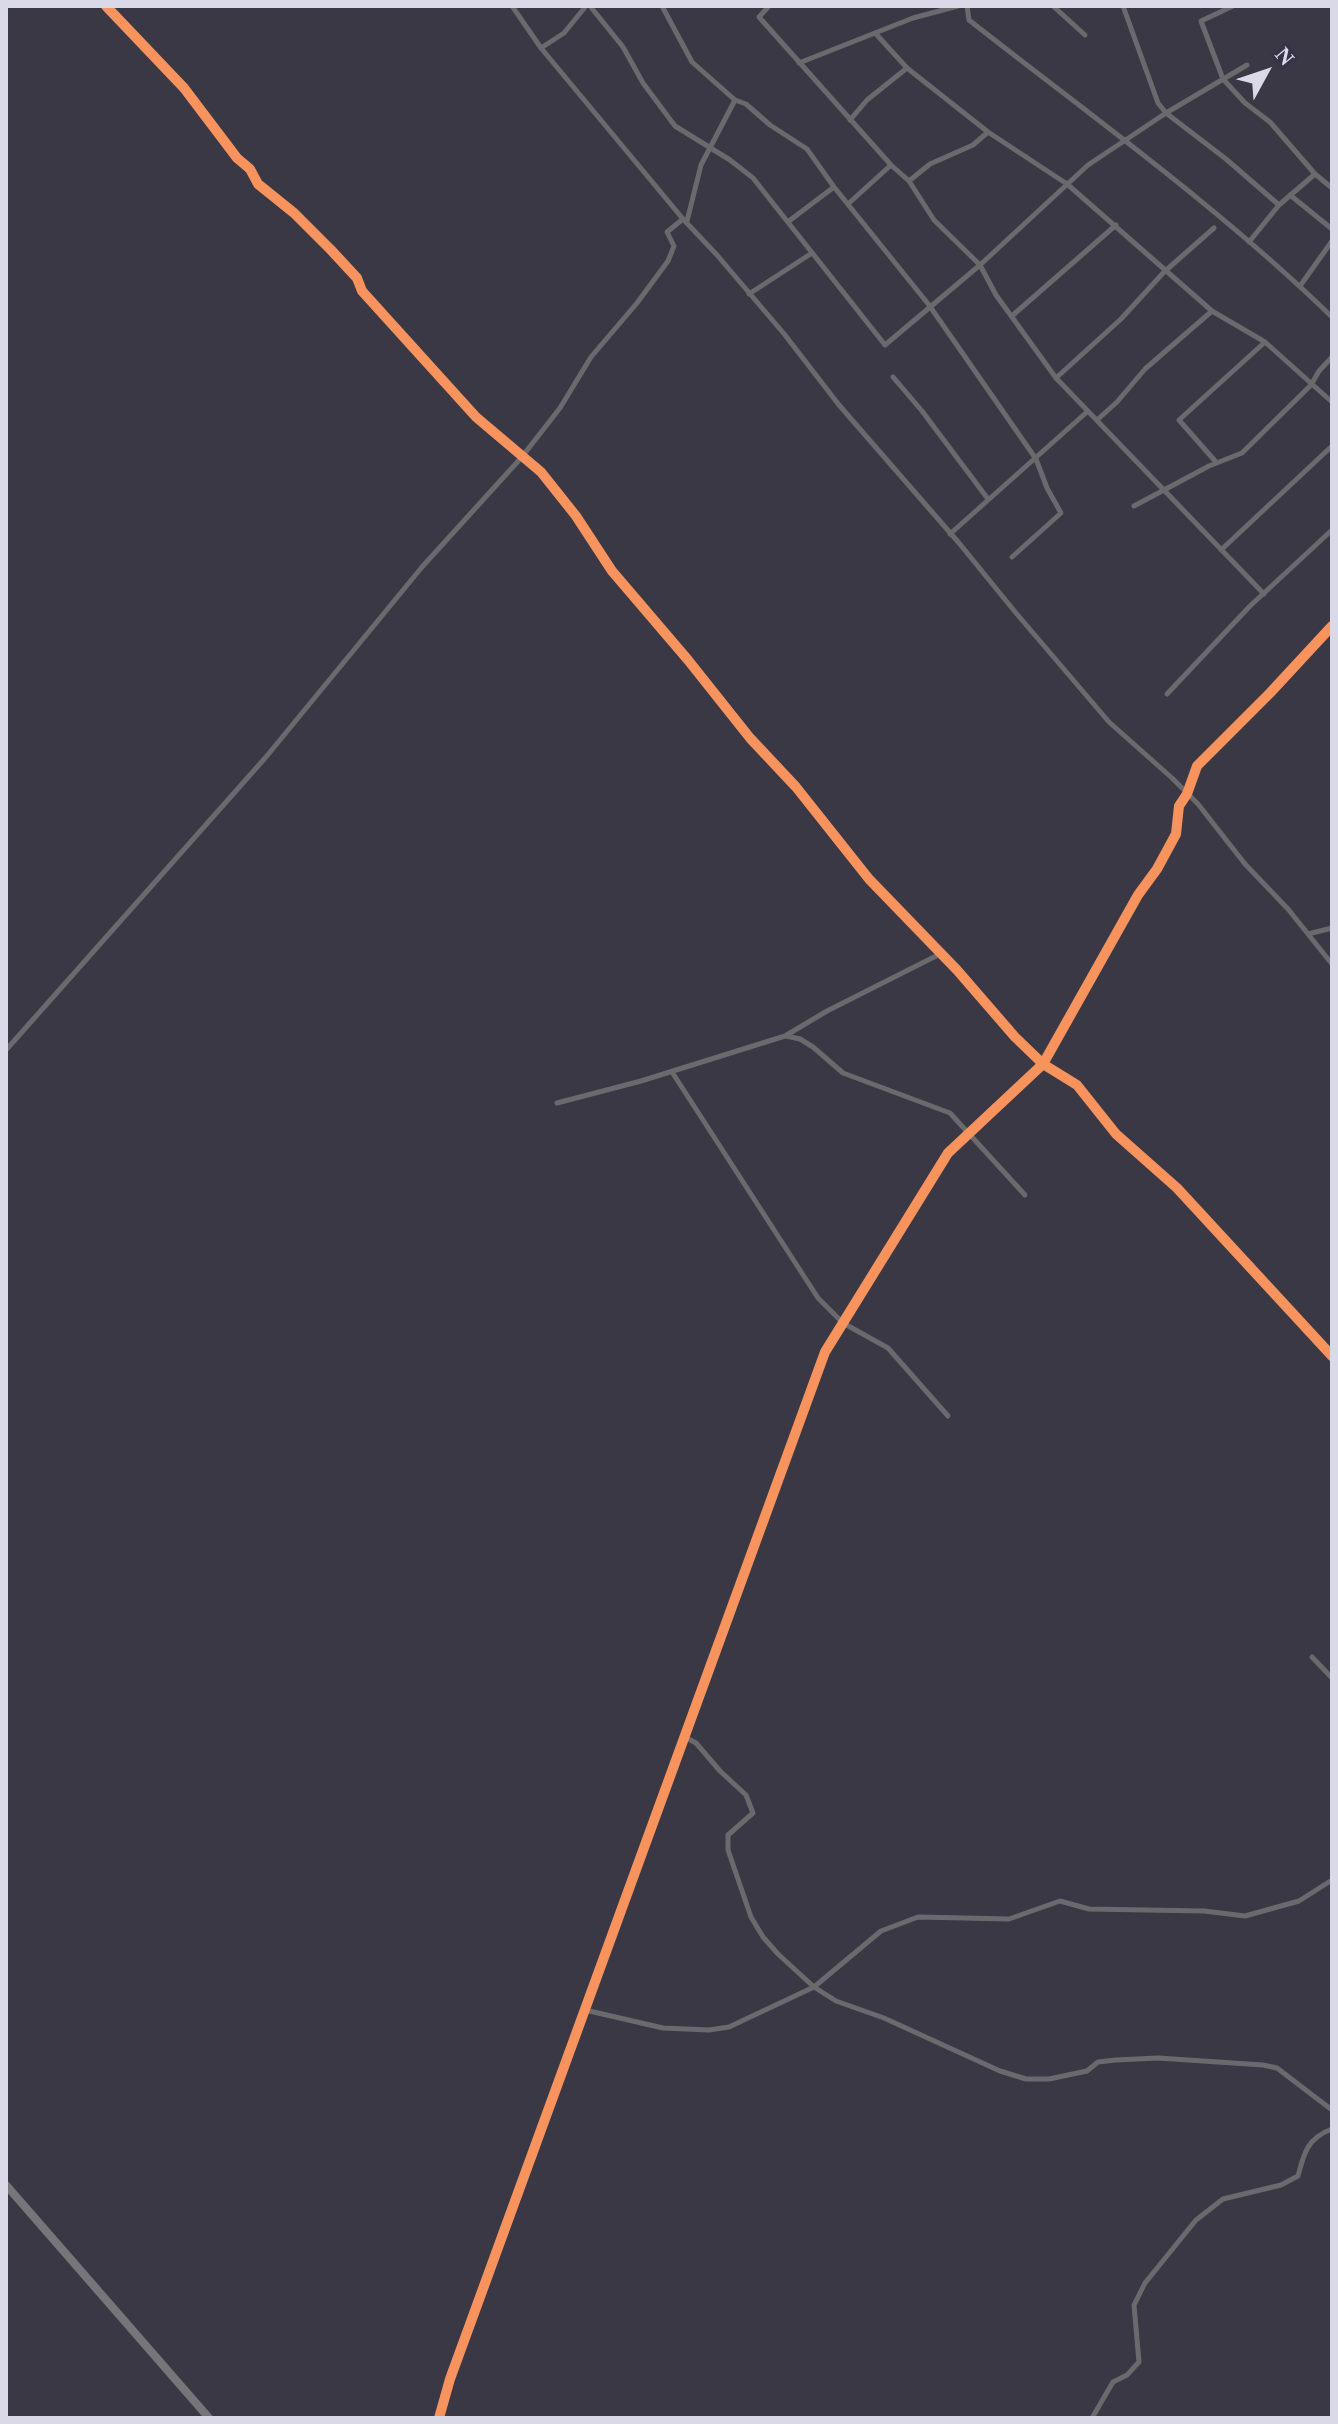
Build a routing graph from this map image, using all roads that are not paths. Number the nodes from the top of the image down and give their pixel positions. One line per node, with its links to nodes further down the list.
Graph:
1 (106, 6): 58 (street)
2 (512, 6): 13 (street)
3 (588, 6): 13 (street); 23 (street)
4 (662, 6): 18 (street)
5 (769, 6): 14 (street)
6 (958, 6): 11 (street)
7 (967, 6): 22 (street)
8 (1053, 6): 12 (street)
9 (1123, 6): 19 (street)
10 (1233, 6): 17 (street)
11 (876, 34): 14 (street); 16 (street)
12 (1085, 35)
13 (541, 48): 33 (street)
14 (799, 63): 20 (street)
15 (1247, 65): 17 (street)
16 (907, 68): 20 (street); 21 (street)
17 (1223, 79): 19 (street); 25 (street)
18 (735, 100): 23 (street); 28 (street)
19 (1166, 113): 22 (street); 32 (street)
20 (850, 120): 24 (street)
21 (988, 132): 26 (street); 27 (street)
22 (1122, 141): 27 (street); 39 (street)
23 (710, 149): 33 (street); 34 (street)
24 (891, 165): 26 (street); 31 (street)
25 (1315, 174): 29 (street); 30 (street)
26 (909, 181): 41 (street)
27 (1067, 184): 35 (street); 41 (street)
28 (834, 187): 31 (street); 34 (street)
29 (1332, 188)
30 (1290, 195): 32 (street); 37 (street)
31 (848, 204): 45 (street)
32 (1279, 205): 39 (street)
33 (685, 220): 44 (street); 58 (street)
34 (789, 221): 40 (street)
35 (1116, 225): 42 (street); 47 (street)
36 (1214, 228): 42 (street)
37 (1332, 229)
38 (1332, 241): 43 (street)
39 (1249, 242): 43 (street)
40 (812, 253): 44 (street); 45 (street)
41 (980, 265): 45 (street); 47 (street)
42 (1164, 272): 46 (street); 52 (street)
43 (1300, 286): 48 (street)
44 (749, 294): 65 (street)
45 (929, 305): 59 (street)
46 (1212, 311): 49 (street); 56 (street)
47 (1013, 315): 52 (street)
48 (1332, 317)
49 (1265, 342): 53 (street); 60 (street)
50 (1332, 357): 53 (street)
51 (893, 377): 62 (street)
52 (1056, 378): 55 (street)
53 (1311, 385): 54 (street); 60 (street)
54 (1332, 402)
55 (1088, 411): 56 (street); 59 (street)
56 (1097, 420): 61 (street)
57 (1332, 446): 66 (street)
58 (521, 458): 74 (street); 77 (street)
59 (1036, 459): 62 (street); 67 (street)
60 (1216, 462): 61 (street)
61 (1163, 491): 63 (street); 66 (street)
62 (988, 499): 65 (street)
63 (1134, 506)
64 (1332, 530): 68 (street)
65 (950, 534): 71 (street)
66 (1221, 550): 68 (street)
67 (1012, 557)
68 (1264, 594): 70 (street)
69 (1332, 626): 71 (street)
70 (1167, 694)
71 (1187, 794): 73 (street); 78 (street)
72 (1332, 928): 73 (street)
73 (1308, 934): 75 (street)
74 (940, 954): 76 (street); 78 (street)
75 (1332, 964)
76 (785, 1036): 79 (street); 81 (street)
77 (6, 1050)
78 (1043, 1064): 81 (street); 84 (street)
79 (672, 1072): 80 (street); 83 (street)
80 (557, 1103)
81 (970, 1133): 82 (street); 83 (street)
82 (1025, 1195)
83 (843, 1323): 85 (street); 88 (street)
84 (1332, 1356)
85 (948, 1416)
86 (1312, 1657): 87 (street)
87 (1332, 1678)
88 (685, 1737): 90 (street); 91 (street)
89 (1332, 1880): 90 (street)
90 (814, 1987): 91 (street); 92 (street)
91 (585, 2010): 96 (street)
92 (1332, 2110)
93 (1332, 2129): 97 (street)
94 (6, 2185): 95 (street)
95 (209, 2418)
96 (439, 2418)
97 (1092, 2418)

